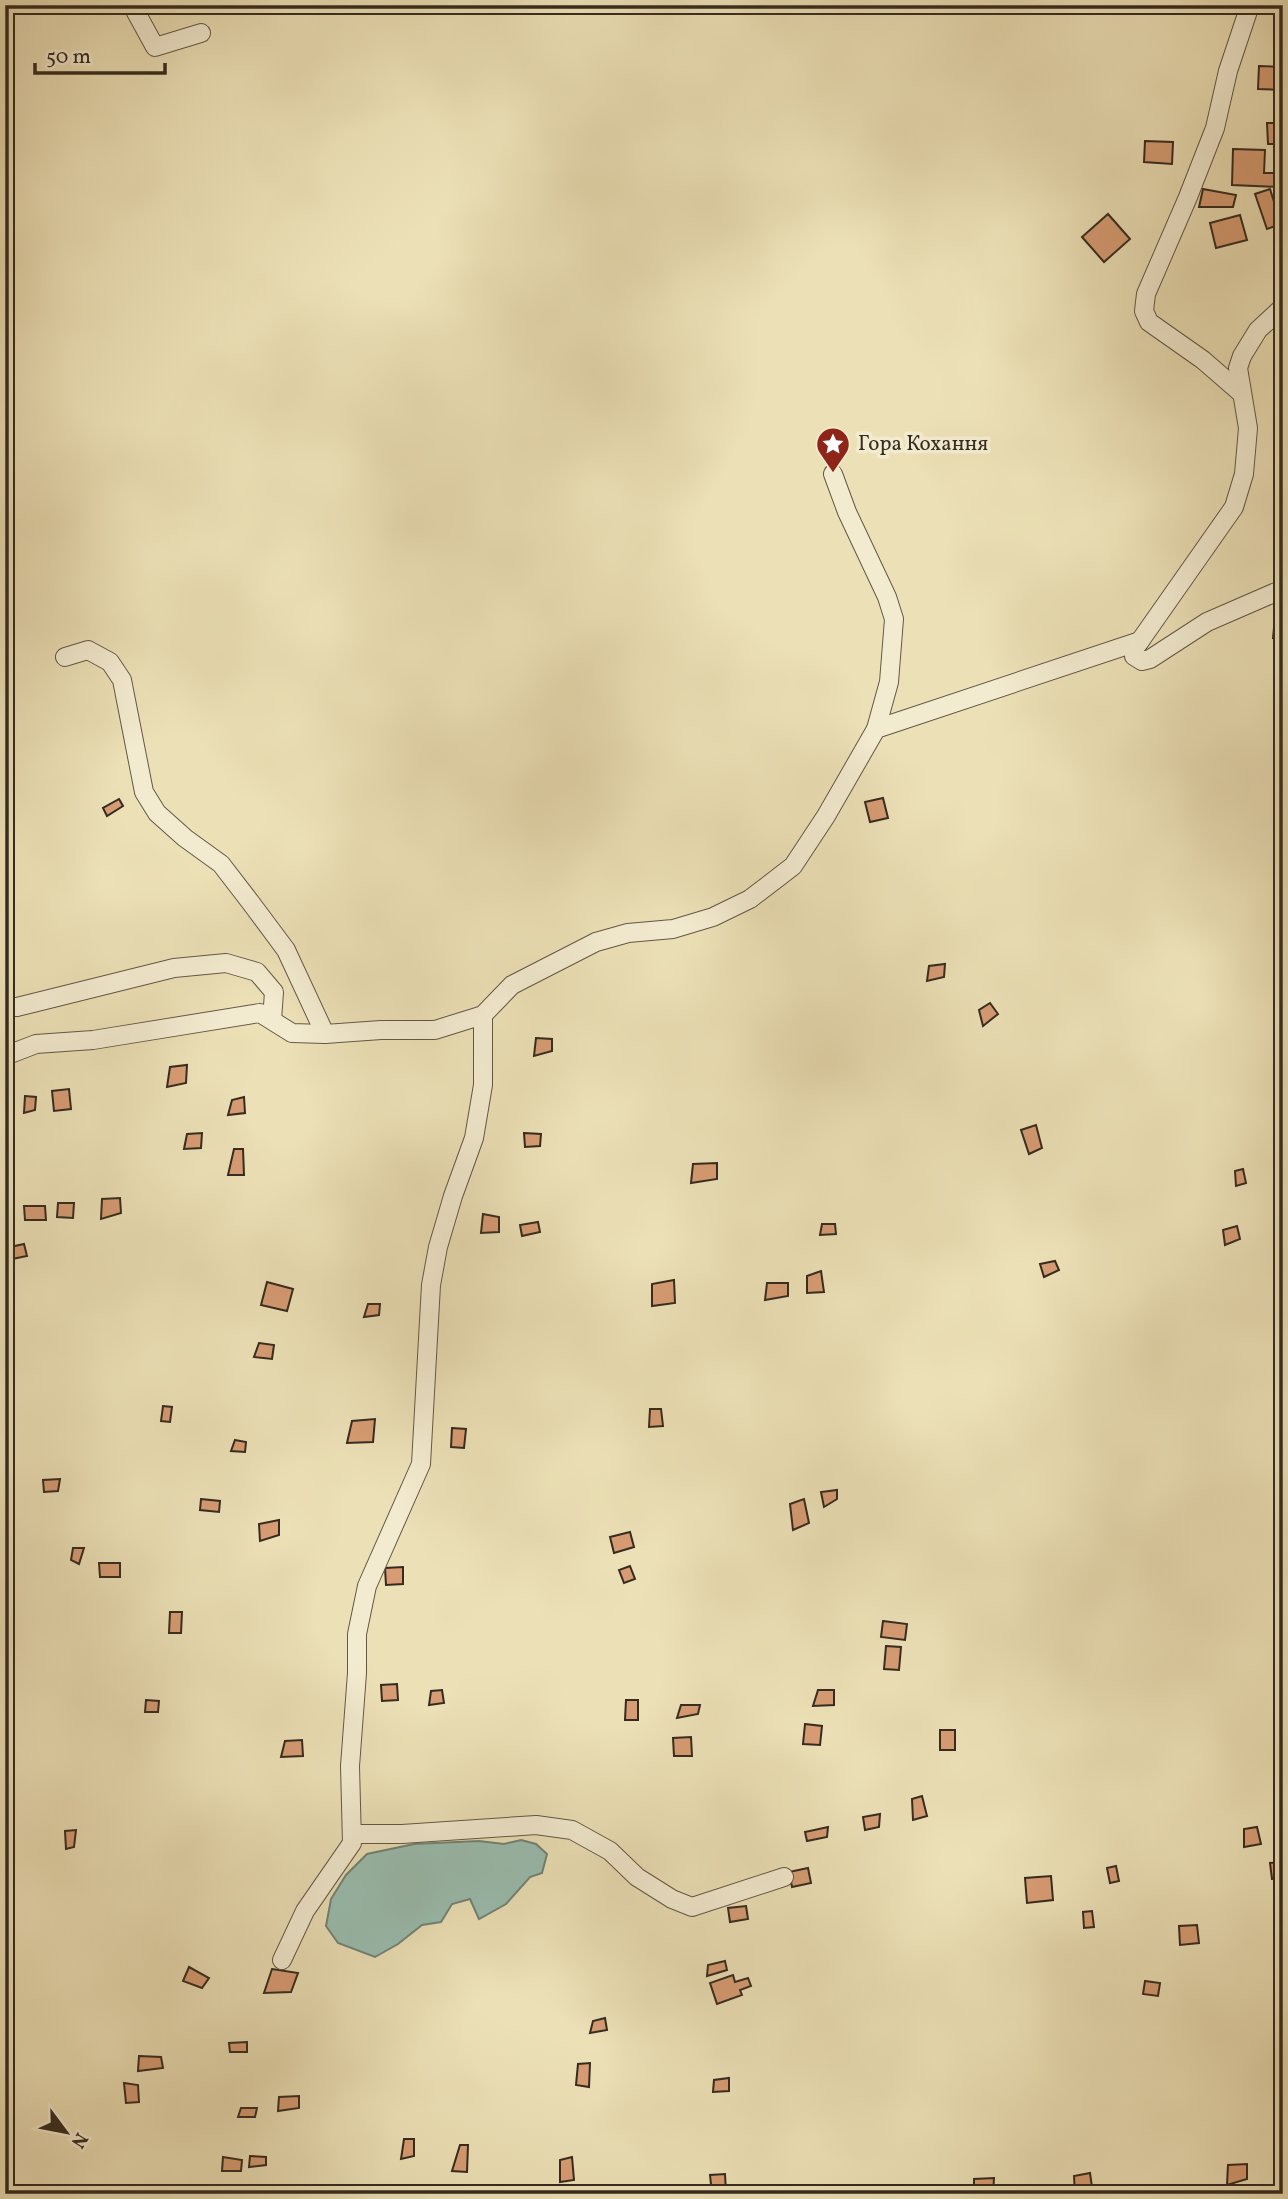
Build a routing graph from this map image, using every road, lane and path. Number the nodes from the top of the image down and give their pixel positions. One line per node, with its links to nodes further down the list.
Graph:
1 (132, 5): 3 (street)
2 (1250, 5): 5 (street)
3 (201, 33)
4 (1283, 307): 5 (street)
5 (1241, 393): 8 (street)
6 (833, 474): 10 (street)
7 (1283, 589): 8 (street)
8 (1137, 645): 10 (street)
9 (65, 657): 14 (street)
10 (876, 729): 12 (street)
11 (5, 1007): 13 (street)
12 (483, 1015): 14 (street); 16 (street)
13 (272, 1020): 14 (street); 15 (street)
14 (325, 1034)
15 (5, 1056)
16 (352, 1834): 17 (street); 18 (street)
17 (784, 1877)
18 (282, 1960)

